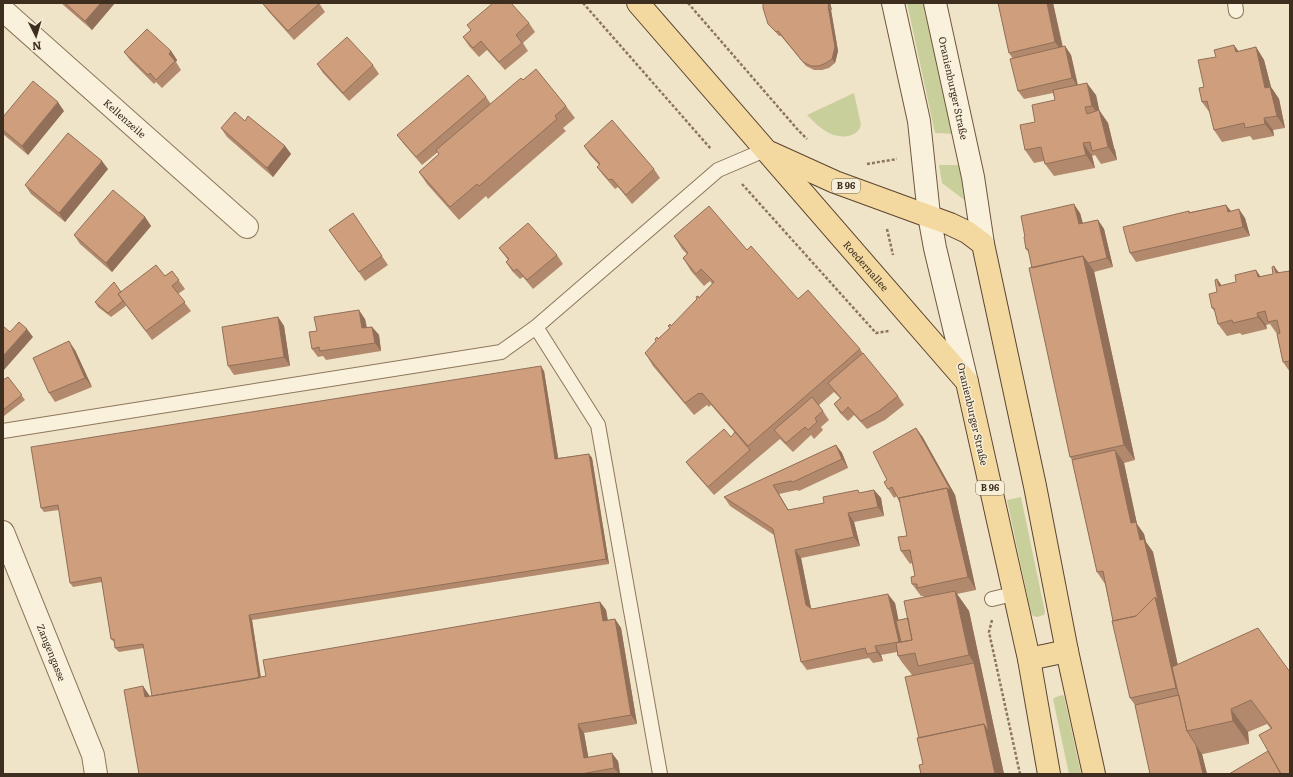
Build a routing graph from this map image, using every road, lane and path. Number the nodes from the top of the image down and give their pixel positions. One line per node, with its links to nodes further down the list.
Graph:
1 (638, 3): 7 (main road, Roedernallee / B 96)
2 (688, 3): 6 (path)
3 (893, 3): 8 (main road, Oranienburger Straße)
4 (935, 3): 10 (main road, Oranienburger Straße)
5 (3, 10): 9 (main road, Kellenzeile)
6 (810, 142)
7 (765, 150): 8 (main road, Roedernallee / B 96); 11 (lane); 12 (main road, Roedernallee / B 96)
8 (929, 215): 10 (main road, B 96); 12 (main road, Oranienburger Straße)
9 (247, 226)
10 (983, 244): 17 (main road, Oranienburger Straße)
11 (536, 327): 13 (lane); 20 (lane)
12 (967, 382): 15 (main road, Oranienburger Straße / B 96)
13 (3, 431)
14 (3, 532): 19 (main road, Zangengasse)
15 (1013, 594): 16 (lane); 18 (main road, Oranienburger Straße / B 96)
16 (992, 599)
17 (1067, 651): 18 (main road); 22 (main road, Oranienburger Straße)
18 (1029, 659): 21 (main road, Oranienburger Straße / B 96)
19 (96, 774)
20 (660, 774)
21 (1049, 774)
22 (1094, 774)

